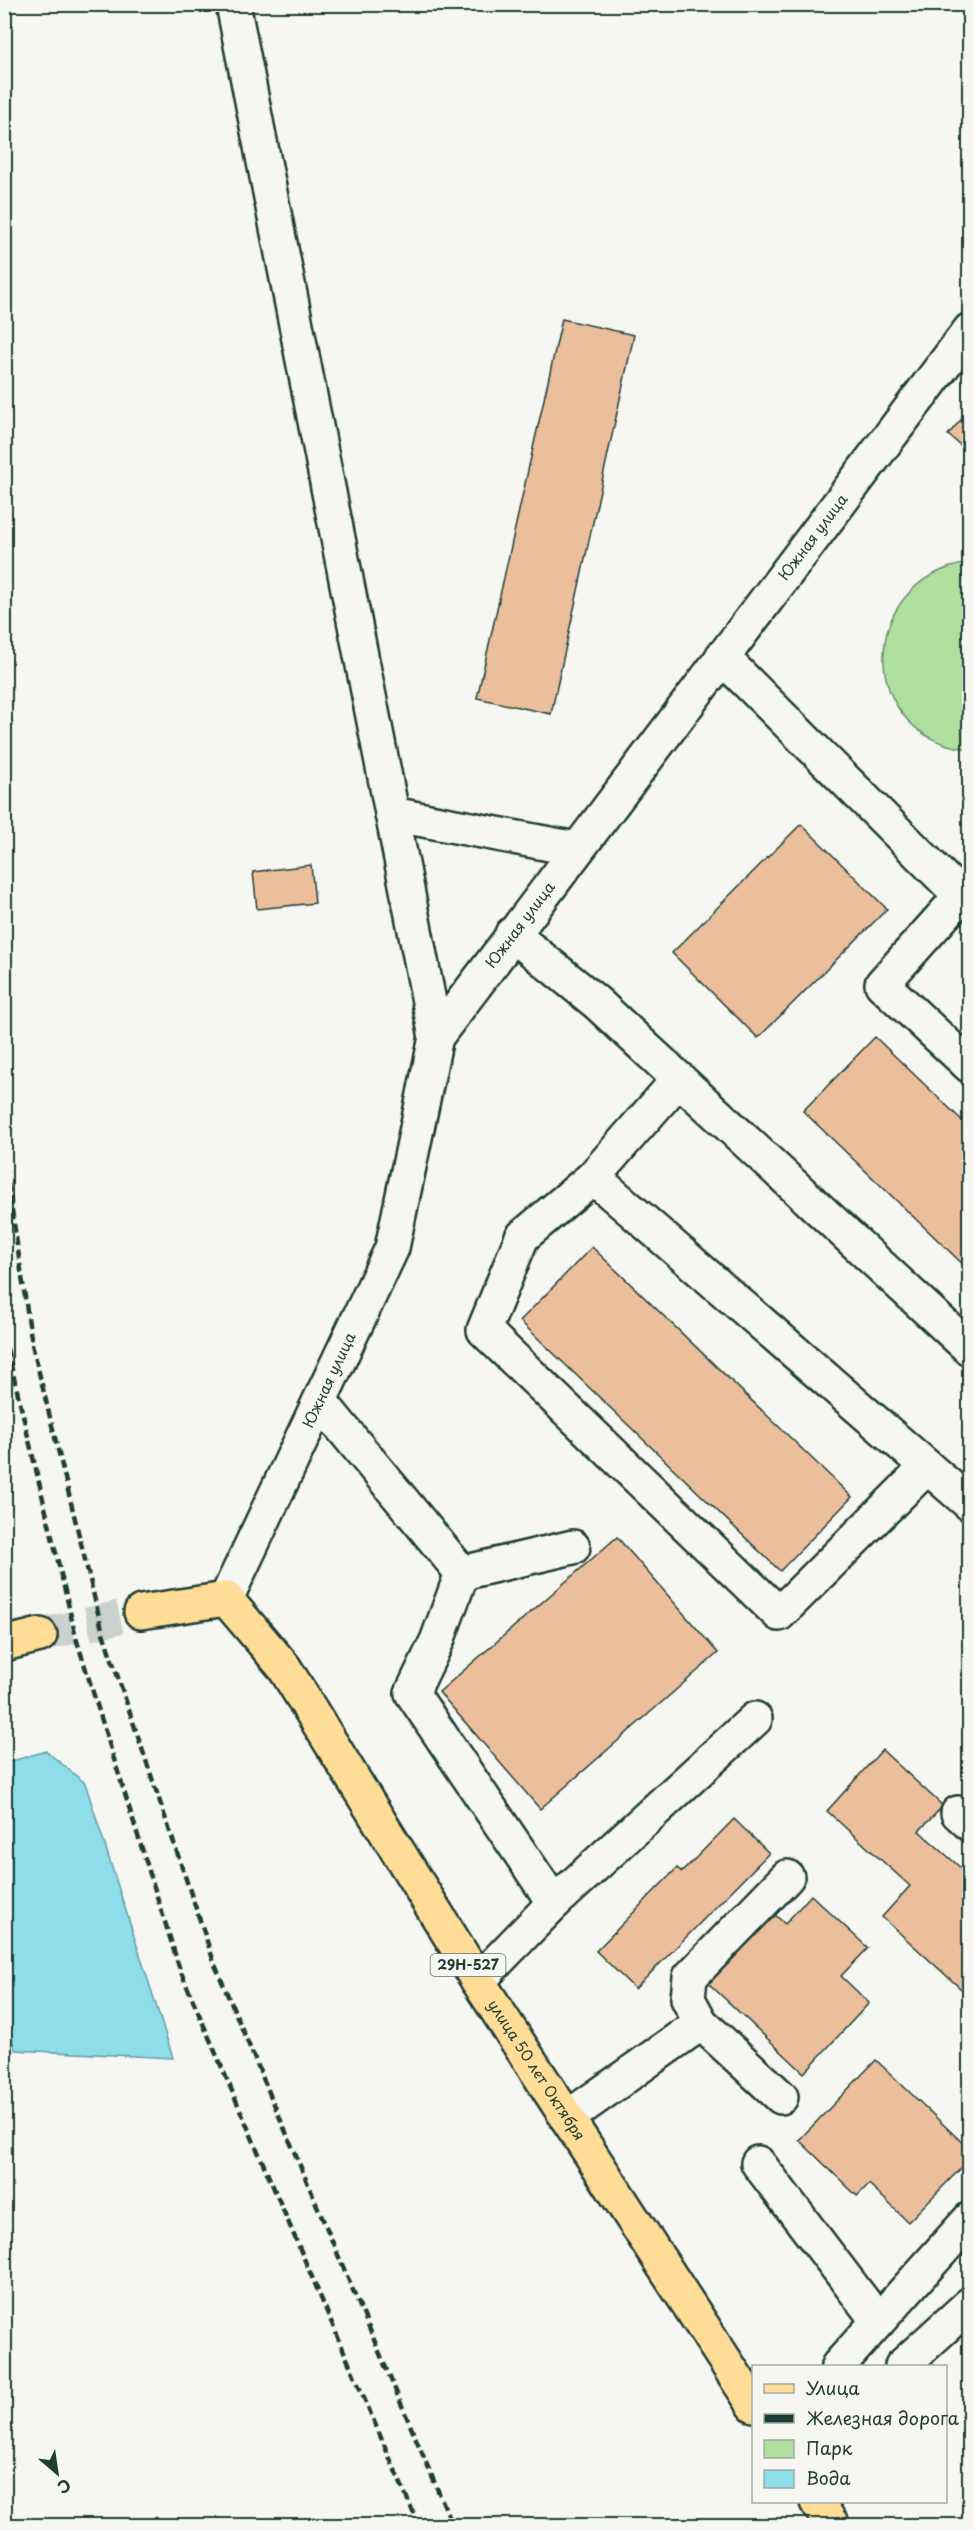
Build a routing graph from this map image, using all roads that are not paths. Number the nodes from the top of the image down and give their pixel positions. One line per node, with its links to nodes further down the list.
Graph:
1 (232, 4): 4 (street)
2 (969, 330): 3 (street, Южная улица)
3 (722, 657): 5 (street, Южная улица); 6 (street)
4 (392, 814): 5 (street); 8 (street)
5 (576, 849): 7 (street, Южная улица)
6 (967, 903): 9 (street)
7 (512, 934): 8 (street, Южная улица); 10 (street)
8 (436, 1037): 13 (street, Южная улица)
9 (969, 1066)
10 (678, 1079): 11 (street); 12 (street)
11 (593, 1177): 14 (street); 14 (street)
12 (969, 1349)
13 (320, 1401): 17 (street); 18 (street, Южная улица)
14 (927, 1467): 15 (street)
15 (969, 1504)
16 (573, 1548): 17 (street)
17 (462, 1572): 24 (street)
18 (226, 1599): 19 (main road); 25 (main road, улица 50 лет Октября / 29Н-527)
19 (141, 1612)
20 (40, 1635): 21 (main road)
21 (4, 1644)
22 (754, 1719): 24 (street)
23 (787, 1877): 26 (street)
24 (554, 1903): 25 (street)
25 (478, 1981): 28 (main road, улица 50 лет Октября / 29Н-527)
26 (701, 2023): 27 (street); 28 (street)
27 (781, 2097)
28 (567, 2118): 36 (main road, улица 50 лет Октября / 29Н-527)
29 (758, 2163): 32 (street)
30 (969, 2219): 32 (street)
31 (969, 2304): 35 (street)
32 (878, 2321): 33 (street)
33 (844, 2360): 34 (street)
34 (885, 2365)
35 (903, 2365)
36 (752, 2403)
37 (818, 2503): 38 (main road)
38 (833, 2526)

